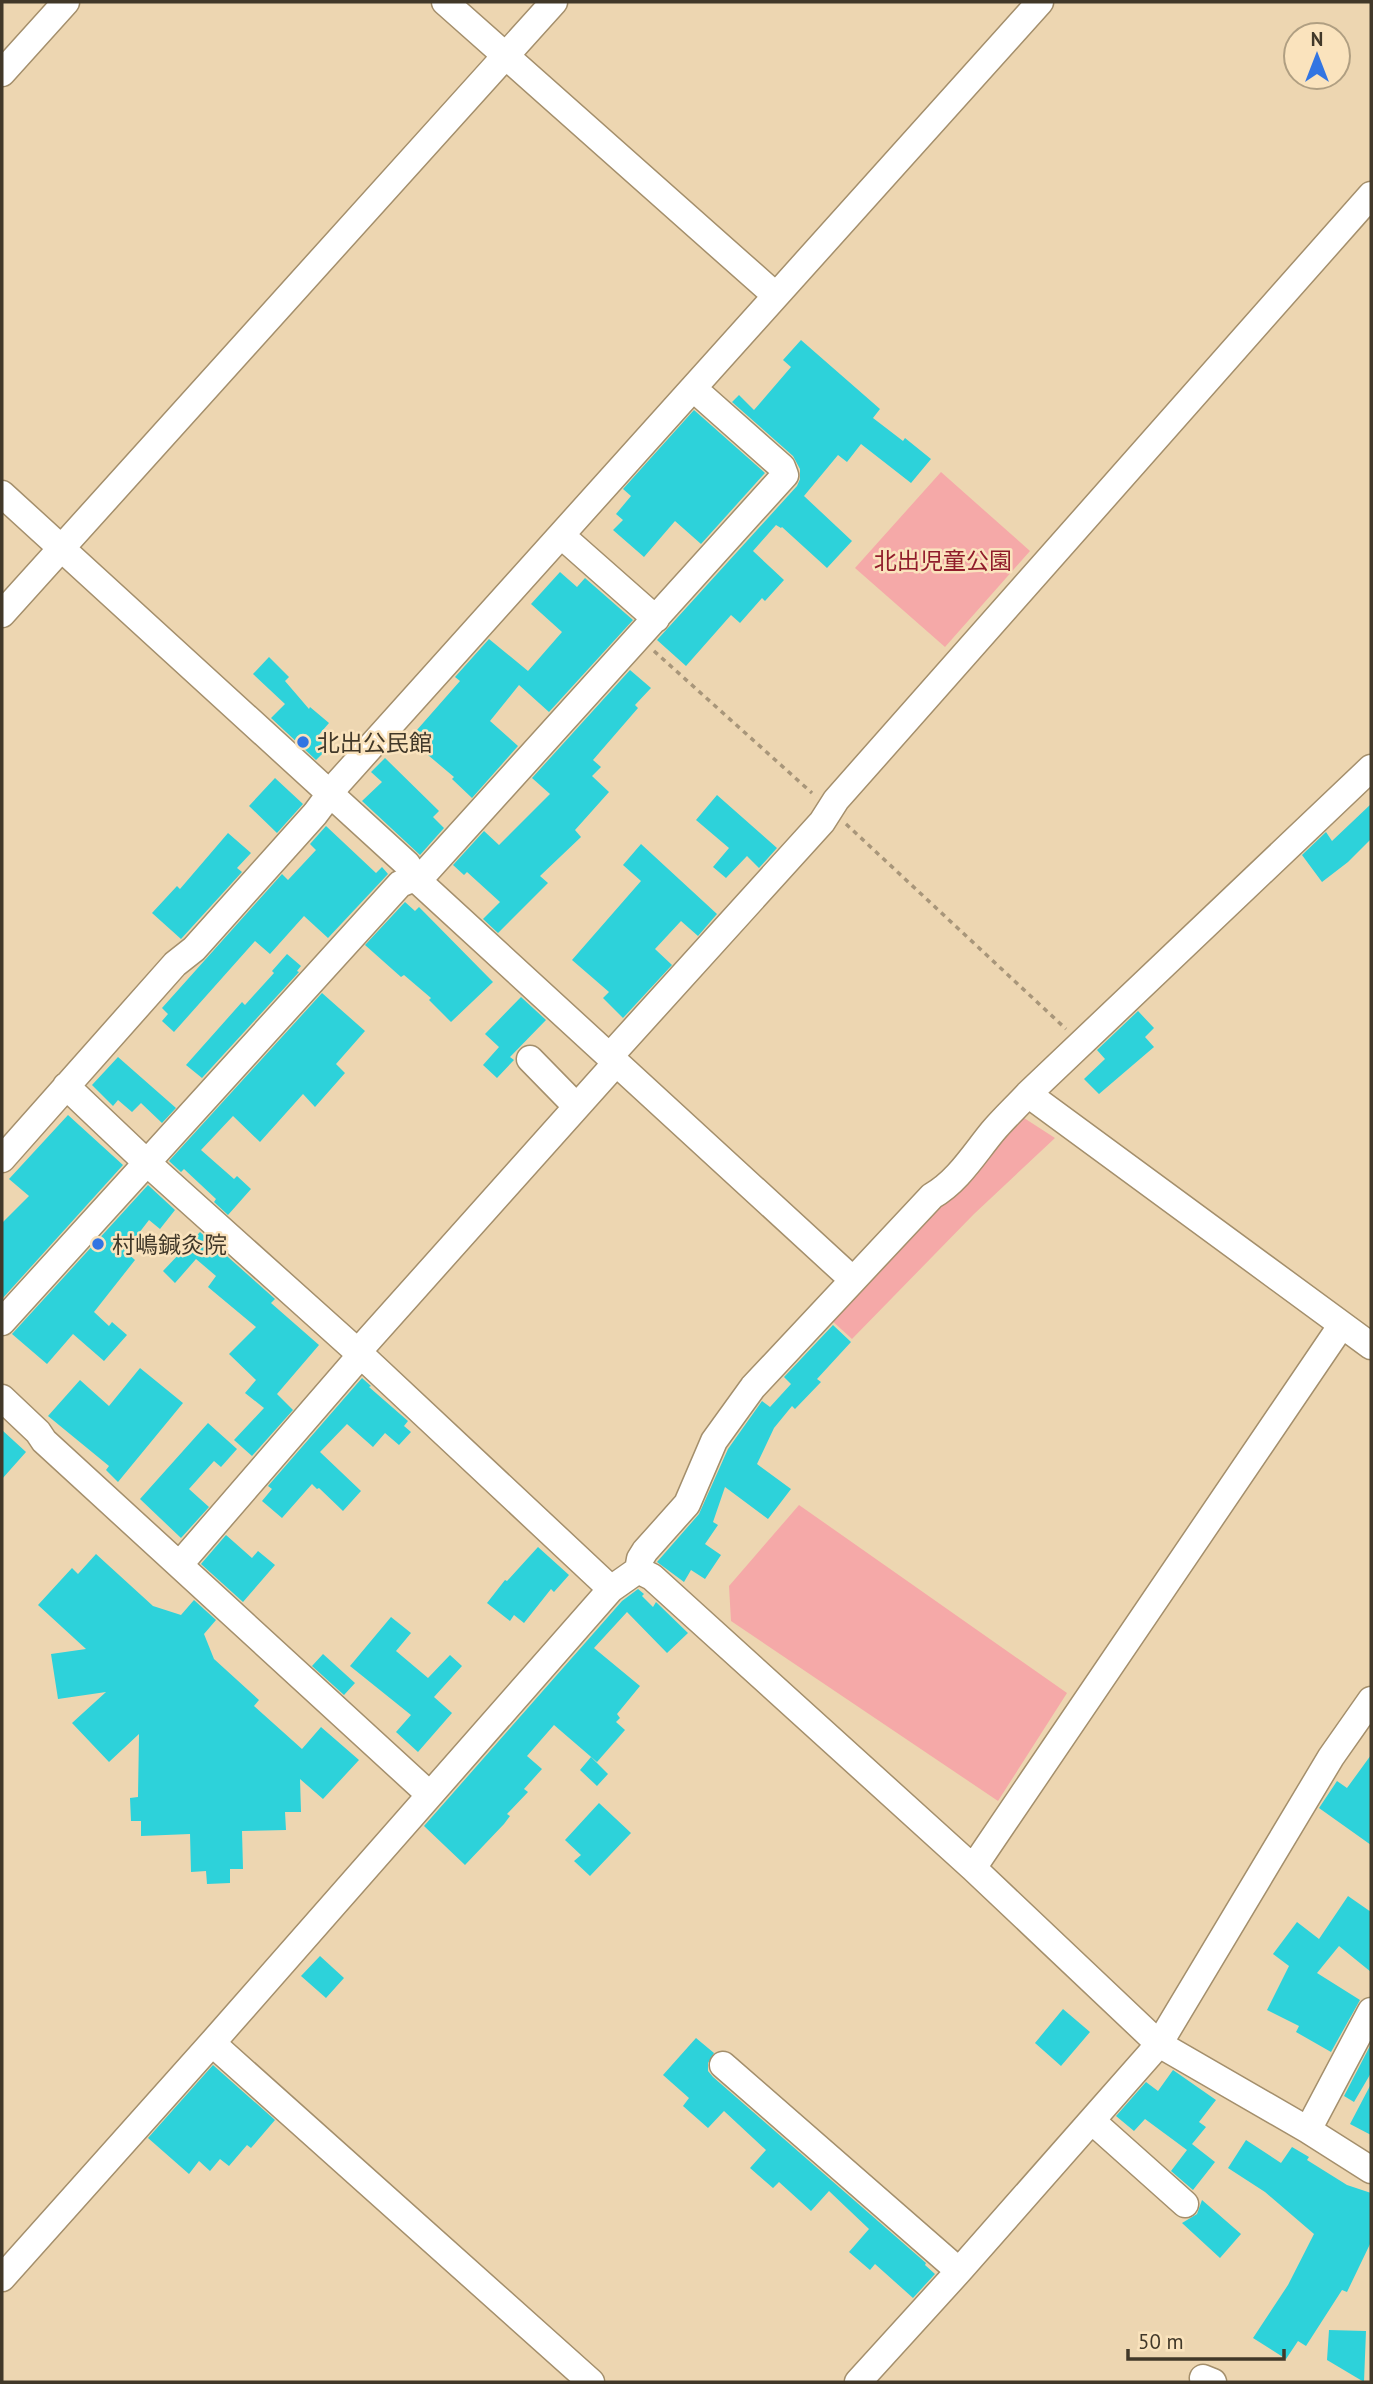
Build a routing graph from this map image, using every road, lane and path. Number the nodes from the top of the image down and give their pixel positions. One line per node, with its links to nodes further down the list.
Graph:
1 (66, 2): 6 (street)
2 (445, 2): 5 (street)
3 (554, 2): 5 (street)
4 (1041, 2): 8 (street)
5 (505, 56): 8 (street); 12 (street)
6 (2, 73)
7 (1371, 195): 17 (street)
8 (775, 295): 9 (street)
9 (694, 388): 11 (street); 14 (street)
10 (2, 494): 12 (street)
11 (562, 536): 14 (street); 16 (street)
12 (55, 553): 13 (street); 16 (street)
13 (2, 614)
14 (648, 629): 17 (path); 18 (street)
15 (1371, 768): 19 (street)
16 (331, 796): 18 (street); 22 (street)
17 (830, 810): 19 (path); 21 (street)
18 (415, 878): 21 (street); 26 (street)
19 (1081, 1044): 23 (street)
20 (530, 1059): 24 (street)
21 (613, 1060): 24 (street); 27 (street)
22 (66, 1086): 25 (street); 26 (street)
23 (1028, 1094): 27 (street); 29 (street)
24 (576, 1106): 31 (street)
25 (2, 1158)
26 (145, 1161): 28 (street); 31 (street)
27 (853, 1280): 34 (street)
28 (2, 1322)
29 (1342, 1326): 30 (street); 38 (street)
30 (1371, 1346)
31 (360, 1354): 33 (street); 35 (street)
32 (2, 1398): 33 (street)
33 (180, 1564): 37 (street)
34 (638, 1570): 35 (street); 38 (street)
35 (611, 1589): 37 (street)
36 (1371, 1700): 41 (street)
37 (430, 1795): 40 (street)
38 (973, 1868): 41 (street)
39 (1368, 2001): 44 (street)
40 (212, 2043): 48 (street); 49 (street)
41 (1159, 2044): 43 (street); 44 (street)
42 (723, 2065): 47 (street)
43 (1092, 2121): 46 (street); 47 (street)
44 (1308, 2130): 45 (street)
45 (1371, 2170)
46 (1185, 2204)
47 (959, 2272): 50 (street)
48 (2, 2278)
49 (591, 2382)
50 (858, 2382)

